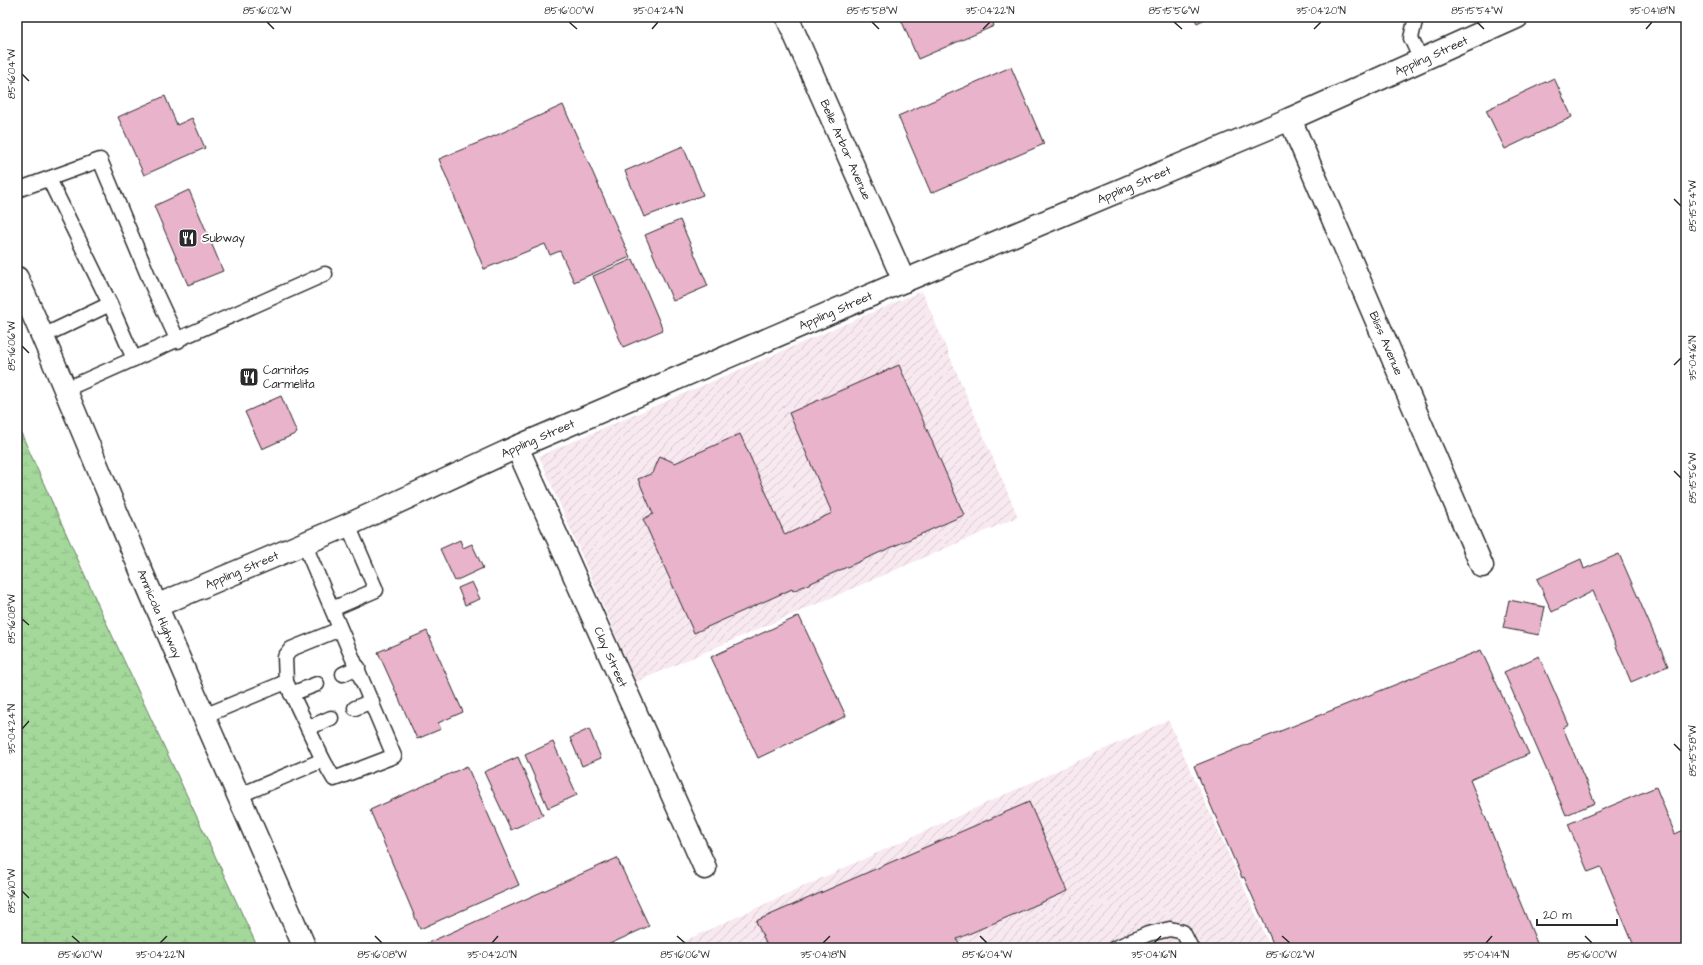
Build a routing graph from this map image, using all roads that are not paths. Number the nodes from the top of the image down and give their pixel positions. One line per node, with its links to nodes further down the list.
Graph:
1 (787, 17): 10 (street, Belle Arbor Avenue)
2 (1416, 17): 4 (lane)
3 (1517, 17): 4 (street, Appling Street)
4 (1421, 60): 5 (street, Appling Street)
5 (1290, 119): 10 (street, Appling Street); 19 (street, Bliss Avenue)
6 (49, 179): 7 (lane); 11 (lane); 13 (lane)
7 (17, 190)
8 (325, 274): 13 (lane)
9 (17, 278): 12 (street, Amnicola Highway)
10 (904, 281): 16 (street, Appling Street)
11 (110, 304): 12 (lane); 14 (lane)
12 (43, 336): 15 (street, Amnicola Highway)
13 (178, 341): 14 (lane)
14 (134, 359): 15 (lane)
15 (64, 390): 20 (street, Amnicola Highway)
16 (517, 447): 17 (street, Appling Street); 34 (street, Clay Street)
17 (348, 525): 18 (street, Appling Street); 21 (lane)
18 (304, 543): 20 (street, Appling Street); 21 (lane)
19 (1482, 566)
20 (156, 606): 29 (street, Amnicola Highway)
21 (332, 609): 22 (lane)
22 (340, 629): 23 (lane); 26 (lane)
23 (358, 667): 24 (lane); 27 (lane)
24 (343, 674)
25 (317, 684): 26 (lane)
26 (289, 688): 29 (lane); 31 (lane)
27 (372, 701): 28 (lane); 32 (lane)
28 (355, 708)
29 (204, 716): 33 (street, Amnicola Highway)
30 (331, 718): 31 (lane)
31 (308, 728): 32 (lane)
32 (323, 760): 33 (lane)
33 (238, 796): 35 (street, Amnicola Highway)
34 (705, 868)
35 (305, 948)
36 (1115, 948): 37 (lane)
37 (1191, 948)

